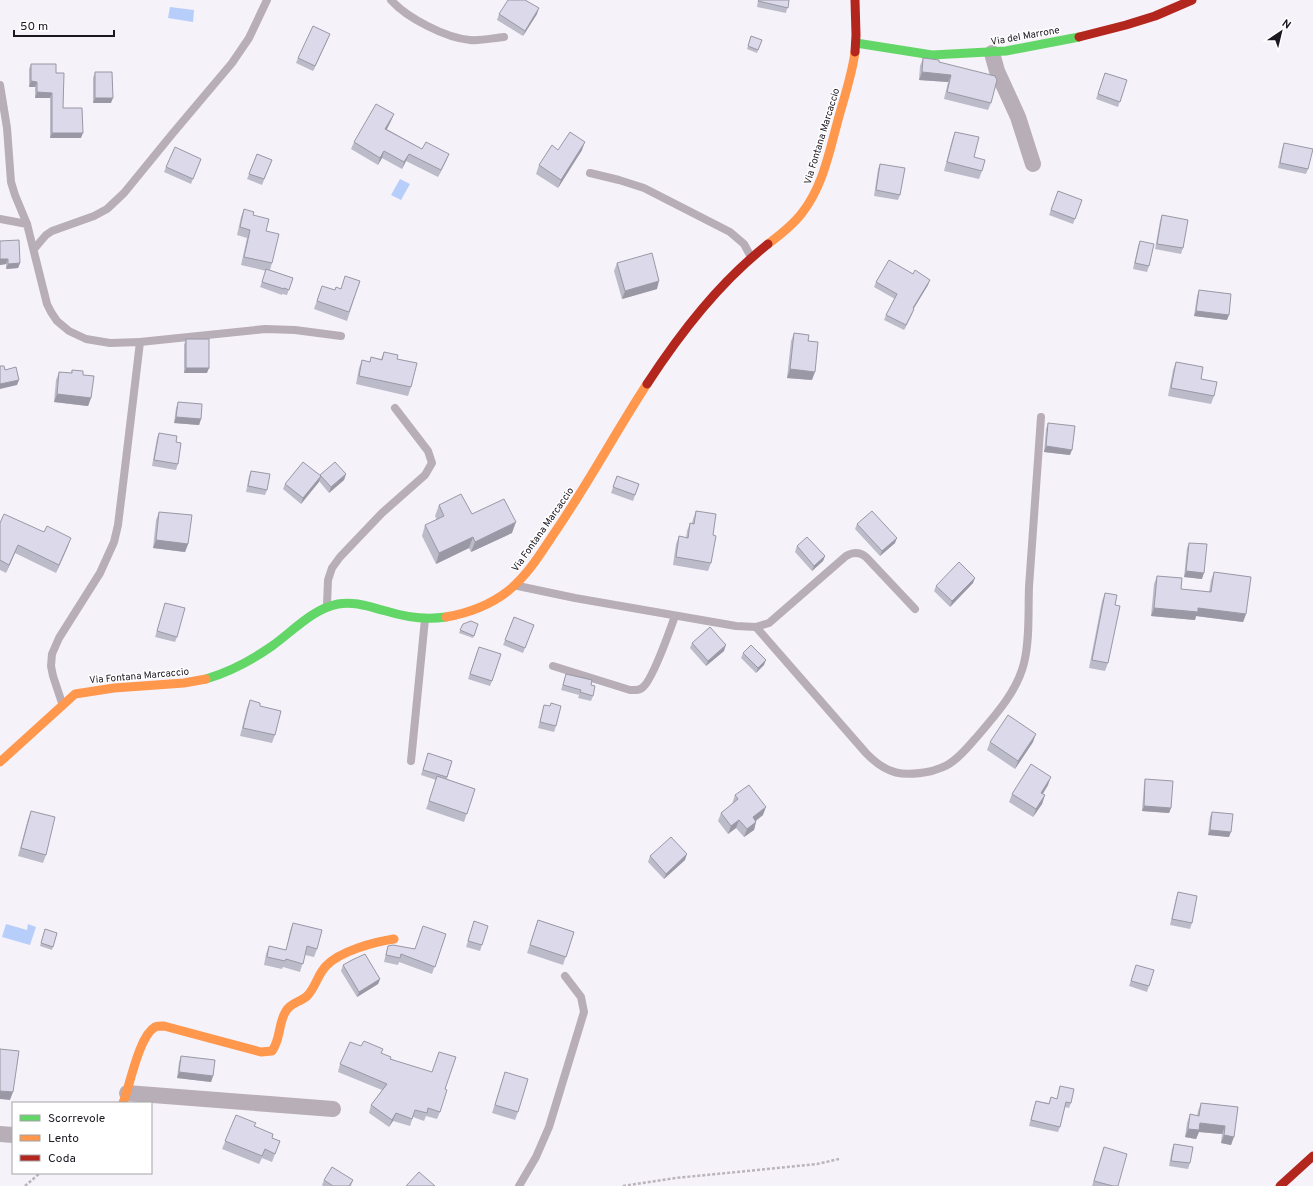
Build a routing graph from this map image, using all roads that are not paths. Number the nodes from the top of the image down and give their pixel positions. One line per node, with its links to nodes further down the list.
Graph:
1 (267, 0): 13 (lane)
2 (391, 0): 5 (lane)
3 (855, 0): 6 (street, Via Fontana Marcaccio)
4 (1192, 0): 7 (street, Via del Marrone)
5 (504, 37)
6 (856, 43): 7 (street, Via del Marrone); 14 (street, Via Fontana Marcaccio)
7 (992, 53): 9 (street)
8 (0, 84): 12 (lane)
9 (1033, 164)
10 (590, 173): 14 (lane)
11 (0, 220): 12 (lane)
12 (27, 224): 13 (lane)
13 (34, 249): 16 (lane)
14 (751, 258): 19 (street, Via Fontana Marcaccio)
15 (341, 336): 16 (lane)
16 (140, 342): 26 (lane)
17 (395, 408): 20 (lane)
18 (1041, 417): 24 (lane)
19 (515, 585): 22 (lane); 23 (street, Via Fontana Marcaccio)
20 (327, 608): 23 (street, Via Fontana Marcaccio); 26 (street, Via Fontana Marcaccio)
21 (915, 609): 24 (lane)
22 (675, 616): 24 (lane); 25 (lane)
23 (425, 618): 27 (lane)
24 (756, 627)
25 (553, 666)
26 (62, 704): 28 (street, Via Fontana Marcaccio)
27 (411, 761)
28 (0, 762)
29 (394, 939): 31 (street)
30 (565, 976): 36 (lane)
31 (125, 1098): 32 (street)
32 (333, 1109)
33 (0, 1134): 34 (street)
34 (12, 1135)
35 (1313, 1156): 37 (street)
36 (519, 1186)
37 (1280, 1186)

